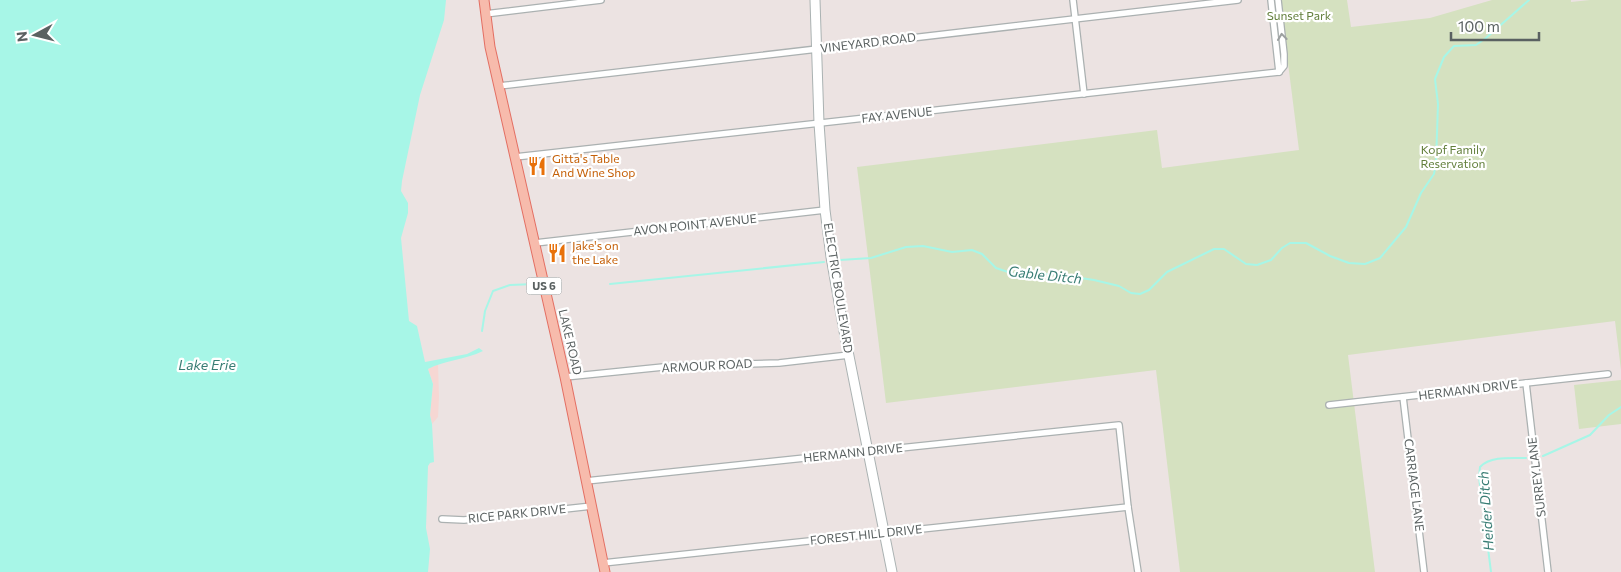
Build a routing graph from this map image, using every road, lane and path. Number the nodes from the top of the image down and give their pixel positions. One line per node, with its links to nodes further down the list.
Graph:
1 (484, 0): 8 (main road, LAKE ROAD / US 6)
2 (601, 0): 8 (street)
3 (815, 0): 10 (street, ELECTRIC BOULEVARD)
4 (1073, 0): 9 (street)
5 (1238, 0): 9 (street, VINEYARD ROAD)
6 (1271, 0): 11 (street)
7 (1278, 0): 11 (street, one-way to 7)
8 (485, 14): 12 (main road, LAKE ROAD / US 6)
9 (1075, 19): 10 (street, VINEYARD ROAD); 13 (street)
10 (816, 49): 12 (street, VINEYARD ROAD); 14 (street, ELECTRIC BOULEVARD)
11 (1279, 72): 13 (street, FAY AVENUE)
12 (499, 86): 15 (main road, LAKE ROAD / US 6)
13 (1084, 94): 14 (street, FAY AVENUE)
14 (819, 123): 15 (street, FAY AVENUE); 16 (street, ELECTRIC BOULEVARD)
15 (515, 157): 17 (main road, LAKE ROAD / US 6)
16 (825, 210): 17 (street, AVON POINT AVENUE); 18 (street, ELECTRIC BOULEVARD)
17 (535, 243): 20 (main road, LAKE ROAD / US 6)
18 (848, 355): 20 (street, ARMOUR ROAD); 24 (street, ELECTRIC BOULEVARD)
19 (1608, 374): 21 (street, HERMANN DRIVE)
20 (565, 378): 25 (main road, LAKE ROAD / US 6)
21 (1526, 383): 22 (street, HERMANN DRIVE); 34 (street, SURREY LANE)
22 (1403, 397): 23 (street, HERMANN DRIVE); 33 (street, CARRIAGE LANE)
23 (1328, 405)
24 (868, 451): 25 (street, HERMANN DRIVE); 27 (street, HERMANN DRIVE); 29 (street, ELECTRIC BOULEVARD)
25 (586, 481): 26 (main road, LAKE ROAD / US 6)
26 (592, 506): 28 (street, RICE PARK DRIVE); 30 (main road, LAKE ROAD / US 6)
27 (1128, 507): 29 (street, FOREST HILL DRIVE); 32 (street)
28 (442, 519)
29 (884, 533): 30 (street, FOREST HILL DRIVE); 31 (street, ELECTRIC BOULEVARD)
30 (604, 567)
31 (892, 572)
32 (1138, 572)
33 (1424, 572)
34 (1548, 572)

